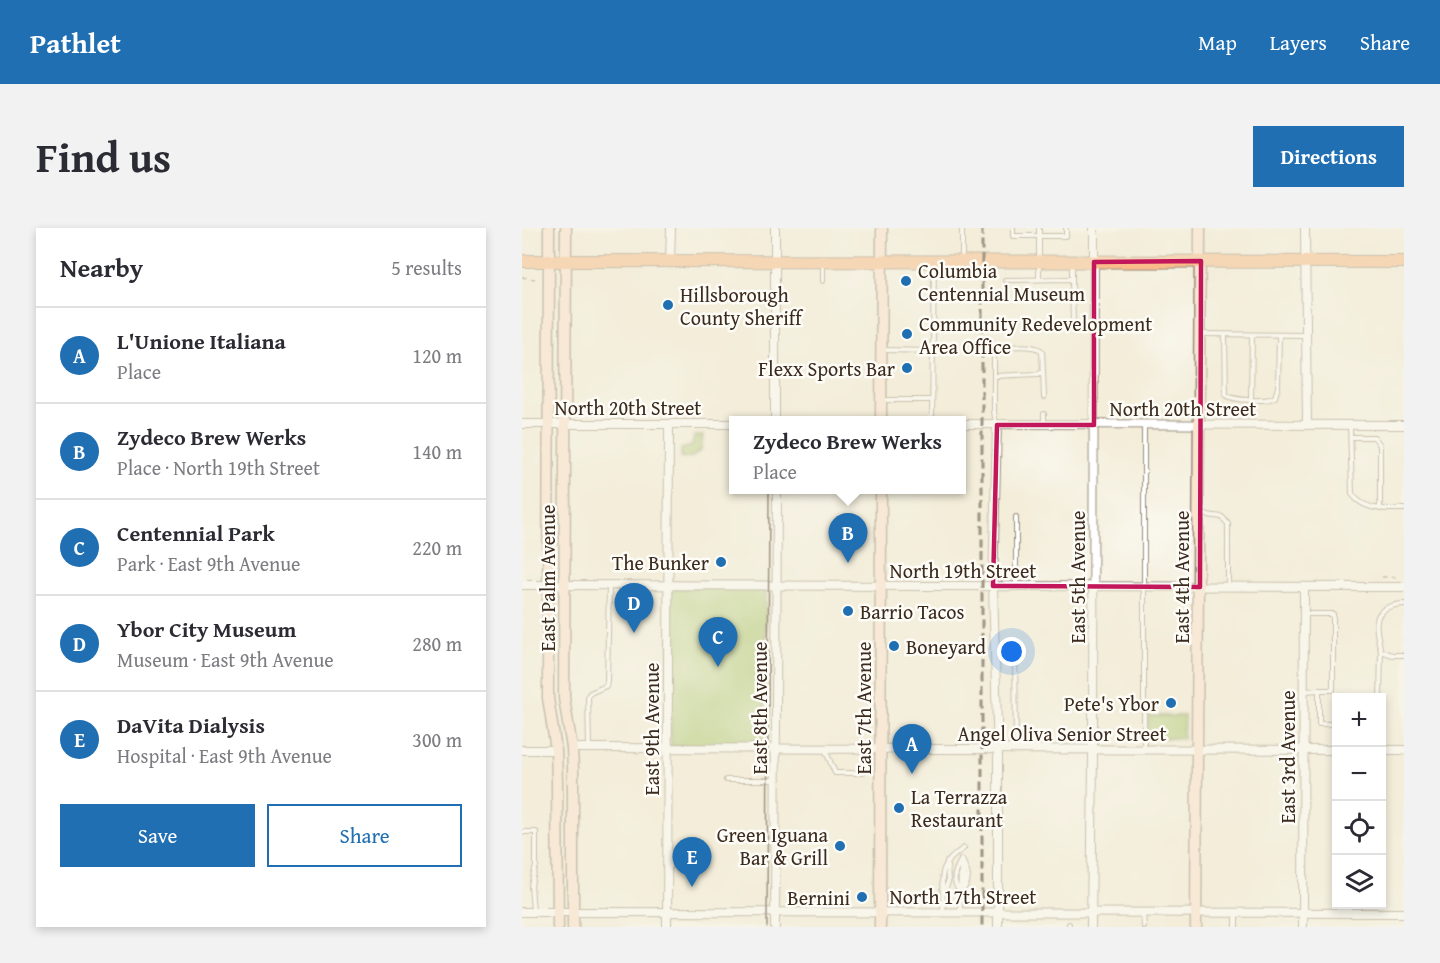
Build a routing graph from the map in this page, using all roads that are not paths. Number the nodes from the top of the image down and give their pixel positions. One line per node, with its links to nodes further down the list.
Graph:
1 (549, 228): 15 (street, East Palm Avenue)
2 (566, 228): 16 (street, East Palm Avenue)
3 (671, 228): 17 (street)
4 (775, 228): 18 (street)
5 (882, 228): 20 (street)
6 (962, 228): 22 (lane)
7 (1013, 228): 13 (lane)
8 (1039, 228): 13 (lane)
9 (1066, 228): 13 (lane)
10 (1094, 228): 27 (street, East 5th Avenue)
11 (1200, 228): 23 (street, East 4th Avenue)
12 (1305, 228): 24 (street)
13 (1039, 236): 25 (lane)
14 (522, 261): 15 (main road)
15 (549, 261): 16 (main road); 52 (street, East Palm Avenue)
16 (566, 261): 17 (main road); 53 (street, East Palm Avenue)
17 (670, 261): 18 (main road)
18 (775, 261): 19 (main road); 48 (street)
19 (823, 261): 20 (main road); 32 (lane)
20 (882, 261): 21 (main road); 39 (street)
21 (934, 261): 22 (main road); 40 (lane)
22 (962, 261): 25 (main road)
23 (1201, 261): 24 (main road); 27 (main road); 34 (street, East 4th Avenue)
24 (1304, 261): 28 (main road); 38 (street)
25 (1040, 262): 26 (main road); 29 (lane)
26 (1071, 262): 27 (main road); 30 (lane)
27 (1094, 262): 33 (street, East 5th Avenue)
28 (1404, 262)
29 (1039, 279): 30 (lane); 31 (lane)
30 (1072, 279): 33 (lane)
31 (1005, 280)
32 (823, 281)
33 (1094, 327): 59 (street, East 5th Avenue)
34 (1200, 334): 35 (lane); 61 (street, East 4th Avenue)
35 (1224, 335): 36 (lane); 44 (lane)
36 (1252, 335): 37 (lane); 44 (lane)
37 (1278, 335): 38 (lane); 44 (lane)
38 (1307, 335): 62 (street)
39 (881, 350): 40 (lane); 45 (street)
40 (933, 351): 46 (lane)
41 (1043, 371): 42 (lane); 42 (lane); 43 (lane)
42 (994, 376): 57 (lane)
43 (1044, 397)
44 (1251, 399)
45 (881, 400): 46 (lane); 49 (street)
46 (933, 400): 50 (lane)
47 (1044, 414): 58 (lane)
48 (775, 416)
49 (881, 416)
50 (932, 416)
51 (522, 423): 52 (street, North 20th Street)
52 (549, 424): 53 (street, North 20th Street); 73 (street, East Palm Avenue)
53 (565, 424): 54 (street, North 20th Street); 74 (street, East Palm Avenue)
54 (669, 424): 55 (street, North 20th Street); 76 (street, East 9th Avenue)
55 (729, 424)
56 (966, 424): 57 (street, North 20th Street)
57 (997, 425): 58 (street, North 20th Street); 79 (street)
58 (1044, 425): 59 (street, North 20th Street)
59 (1094, 425): 60 (street, North 20th Street); 81 (street, East 5th Avenue)
60 (1144, 425): 61 (street, North 20th Street); 82 (lane)
61 (1200, 425): 62 (street, North 20th Street); 70 (street, East 4th Avenue)
62 (1307, 425): 63 (street, North 20th Street)
63 (1350, 425): 64 (street, North 20th Street); 65 (lane)
64 (1404, 425)
65 (1351, 437): 68 (lane); 68 (lane)
66 (777, 494): 77 (street, East 8th Avenue)
67 (881, 494): 78 (street, East 7th Avenue)
68 (1380, 509): 69 (lane)
69 (1404, 509)
70 (1200, 514): 83 (street, East 4th Avenue); 84 (lane)
71 (1016, 517): 80 (lane)
72 (522, 585): 73 (street, North 19th Street)
73 (548, 585): 74 (street, North 19th Street); 107 (street, East Palm Avenue)
74 (565, 585): 75 (street, North 19th Street); 96 (street, East Palm Avenue)
75 (609, 586): 76 (street, North 19th Street); 97 (lane)
76 (668, 586): 77 (street, North 19th Street); 98 (street, East 9th Avenue)
77 (776, 586): 78 (street, North 19th Street); 99 (street, East 8th Avenue)
78 (881, 586): 79 (street, North 19th Street); 101 (street, East 7th Avenue)
79 (993, 586): 80 (street, North 19th Street); 102 (street)
80 (1016, 586): 81 (street, North 19th Street)
81 (1094, 586): 82 (street, North 19th Street); 104 (street, East 5th Avenue)
82 (1145, 587): 83 (street, North 19th Street); 105 (lane)
83 (1200, 587): 84 (street, North 19th Street); 108 (street, East 4th Avenue)
84 (1228, 587): 85 (street, North 19th Street)
85 (1304, 587): 86 (street, North 19th Street); 88 (street, East 3rd Avenue)
86 (1404, 587)
87 (1404, 604): 90 (lane)
88 (1304, 614): 92 (lane); 93 (street, East 3rd Avenue)
89 (1016, 645): 103 (lane)
90 (1381, 651): 91 (lane); 94 (lane)
91 (1404, 655)
92 (1319, 690): 93 (lane); 95 (lane)
93 (1304, 691): 109 (street, East 3rd Avenue)
94 (1380, 693)
95 (1332, 724)
96 (572, 748): 97 (street, Angel Oliva Senior Street); 124 (street, East Palm Avenue)
97 (589, 748): 98 (street, Angel Oliva Senior Street)
98 (668, 748): 99 (street, Angel Oliva Senior Street); 125 (street, East 9th Avenue)
99 (776, 749): 100 (street, Angel Oliva Senior Street); 115 (street, East 8th Avenue)
100 (825, 749): 101 (street, Angel Oliva Senior Street); 113 (lane)
101 (880, 749): 102 (street, Angel Oliva Senior Street); 127 (street, East 7th Avenue)
102 (997, 749): 103 (street, Angel Oliva Senior Street); 130 (street)
103 (1016, 749): 104 (street, Angel Oliva Senior Street)
104 (1093, 749): 105 (street, Angel Oliva Senior Street); 131 (street, East 5th Avenue)
105 (1144, 749): 108 (street, Angel Oliva Senior Street)
106 (522, 750): 107 (street)
107 (556, 750): 123 (street, East Palm Avenue)
108 (1197, 750): 109 (street, Angel Oliva Senior Street); 133 (street, East 4th Avenue)
109 (1304, 750): 110 (street, Angel Oliva Senior Street); 135 (street, East 3rd Avenue)
110 (1332, 750)
111 (1386, 750): 112 (street)
112 (1404, 750)
113 (863, 773)
114 (726, 780): 115 (lane)
115 (775, 780): 126 (street, East 8th Avenue)
116 (522, 832): 122 (lane)
117 (964, 848): 118 (lane)
118 (957, 853): 119 (lane); 128 (lane)
119 (961, 859): 120 (lane); 120 (lane)
120 (960, 893): 129 (lane)
121 (522, 912): 122 (street, North 17th Street)
122 (533, 912): 123 (street, North 17th Street)
123 (558, 912): 124 (street, North 17th Street); 137 (street, East Palm Avenue)
124 (573, 912): 125 (street, North 17th Street); 138 (street, East Palm Avenue)
125 (668, 912): 126 (street, North 17th Street); 139 (street, East 9th Avenue)
126 (775, 912): 127 (street, North 17th Street); 140 (street, East 8th Avenue)
127 (880, 912): 128 (street, North 17th Street); 141 (street, East 7th Avenue)
128 (943, 912): 129 (street, North 17th Street)
129 (960, 912): 130 (street, North 17th Street)
130 (998, 912): 131 (street, North 17th Street); 142 (street)
131 (1090, 913): 132 (street, North 17th Street); 143 (street, East 5th Avenue)
132 (1143, 913): 133 (street, North 17th Street); 144 (lane)
133 (1197, 913): 134 (street, North 17th Street); 145 (street, East 4th Avenue)
134 (1236, 913): 135 (street, North 17th Street); 146 (lane)
135 (1303, 913): 136 (street, North 17th Street); 147 (street, East 3rd Avenue)
136 (1404, 913)
137 (558, 927)
138 (573, 927)
139 (667, 927)
140 (775, 927)
141 (880, 927)
142 (998, 927)
143 (1091, 927)
144 (1144, 927)
145 (1197, 927)
146 (1236, 927)
147 (1303, 927)

